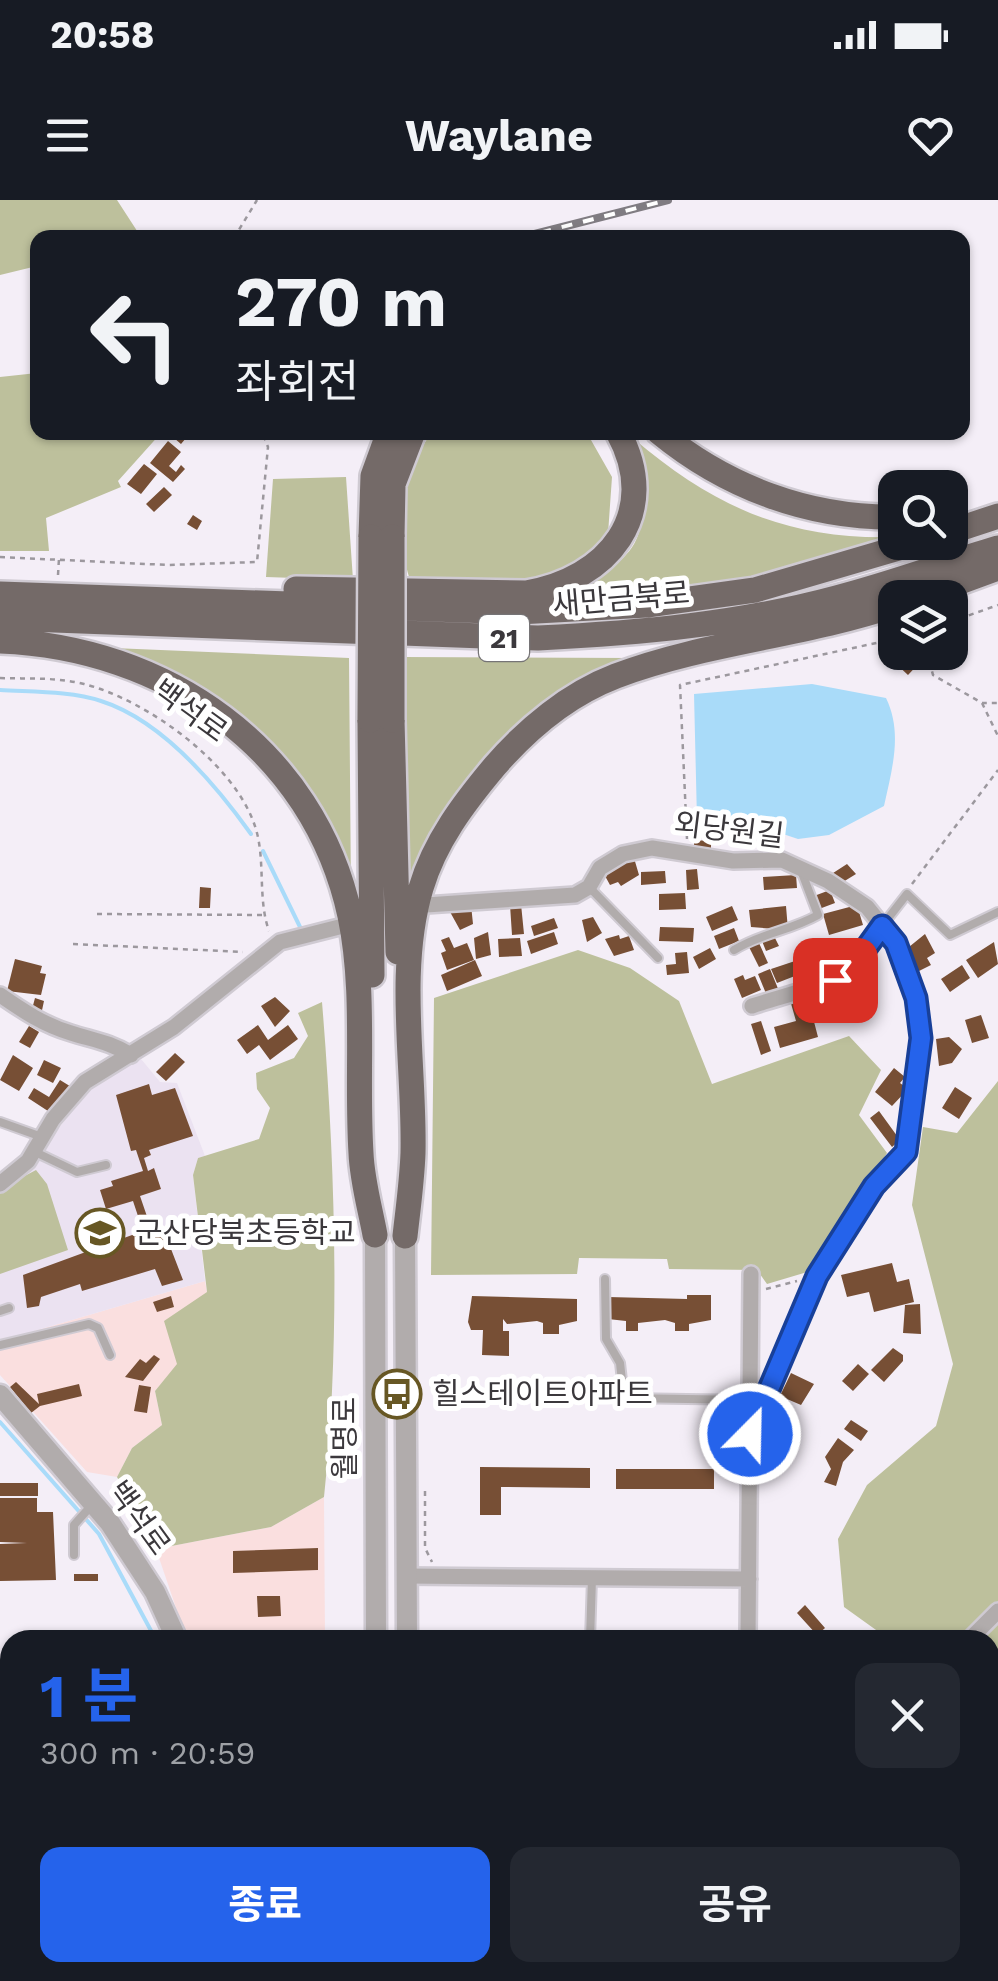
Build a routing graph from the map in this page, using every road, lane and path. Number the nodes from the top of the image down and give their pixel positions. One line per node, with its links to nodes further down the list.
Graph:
1 (256, 200): 2 (path)
2 (239, 230)
3 (265, 440): 17 (path)
4 (386, 440): 13 (highway)
5 (410, 440): 13 (highway)
6 (621, 440): 21 (highway)
7 (669, 440): 11 (highway)
8 (998, 502): 9 (highway)
9 (968, 510)
10 (998, 516): 12 (highway)
11 (878, 517)
12 (968, 526)
13 (381, 537): 33 (highway, bridge)
14 (998, 548): 26 (highway, 새만금북로 / 21)
15 (878, 554): 22 (highway, 새만금북로 / 21)
16 (0, 556): 17 (path)
17 (58, 558): 19 (path)
18 (998, 568): 20 (highway)
19 (58, 576)
20 (965, 580)
21 (0, 584)
22 (0, 594)
23 (998, 605): 25 (path)
24 (878, 610): 58 (highway)
25 (968, 616)
26 (0, 618)
27 (0, 640): 57 (highway)
28 (878, 643): 36 (path)
29 (932, 670): 31 (path)
30 (0, 678): 43 (path, 백석로)
31 (982, 703): 32 (path); 34 (path)
32 (998, 703)
33 (381, 720): 57 (highway); 58 (highway)
34 (998, 736)
35 (998, 770): 39 (path)
36 (688, 855): 37 (street, 외당원길); 38 (street, 외당원길)
37 (800, 869): 45 (street, 외당원길); 48 (lane)
38 (589, 888): 40 (street); 49 (lane)
39 (907, 894): 41 (lane); 45 (lane)
40 (426, 905)
41 (998, 912)
42 (97, 914): 43 (path)
43 (264, 915): 46 (path, 백석로)
44 (342, 926): 46 (street)
45 (882, 926): 51 (street); 60 (street, 외당원길)
46 (273, 943): 47 (path); 52 (street)
47 (73, 944)
48 (734, 950)
49 (658, 958)
50 (0, 995): 52 (street)
51 (752, 1006)
52 (130, 1054): 54 (street)
53 (0, 1122): 54 (lane)
54 (38, 1144): 55 (lane); 56 (street)
55 (106, 1165)
56 (0, 1184)
57 (375, 1235): 75 (street, 월명로)
58 (405, 1236): 70 (street, 월명로)
59 (751, 1274): 62 (street)
60 (817, 1276): 62 (path); 67 (street, 외당원길)
61 (605, 1279): 66 (lane)
62 (750, 1293): 66 (street)
63 (0, 1345): 64 (lane)
64 (110, 1355)
65 (0, 1395): 68 (street, 백석로)
66 (750, 1400): 67 (street)
67 (750, 1434): 72 (street)
68 (89, 1508): 69 (lane); 74 (street, 백석로)
69 (74, 1555)
70 (406, 1576): 71 (street); 76 (street, 월명로)
71 (592, 1578): 72 (street); 77 (lane)
72 (748, 1579): 78 (street)
73 (998, 1612): 79 (street)
74 (172, 1630)
75 (376, 1630)
76 (407, 1630)
77 (590, 1630)
78 (748, 1630)
79 (979, 1630)

